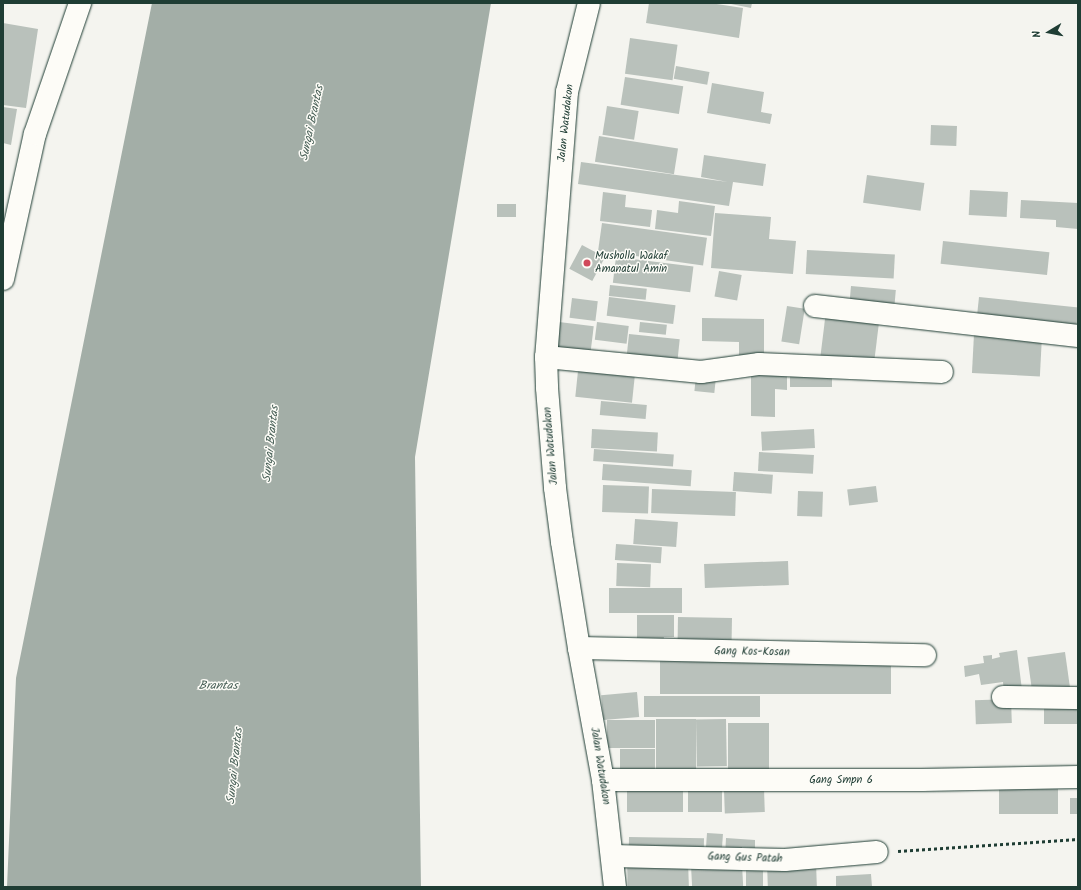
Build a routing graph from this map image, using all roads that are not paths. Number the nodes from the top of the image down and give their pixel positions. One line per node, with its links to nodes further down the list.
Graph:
1 (80, 3): 3 (street)
2 (589, 3): 6 (street, Jalan Watudakon)
3 (3, 279)
4 (815, 306): 5 (street)
5 (1078, 336)
6 (546, 356): 7 (street); 8 (street, Jalan Watudakon)
7 (942, 372)
8 (579, 648): 9 (street, Gang Kos-Kosan); 13 (street, Jalan Watudakon)
9 (925, 655)
10 (1003, 696): 11 (street)
11 (1078, 698)
12 (1078, 777): 13 (street, Gang Smpn 6)
13 (603, 780): 15 (street, Jalan Watudakon)
14 (877, 852): 15 (street, Gang Gus Patah)
15 (612, 856): 16 (street, Jalan Watudakon)
16 (615, 887)

